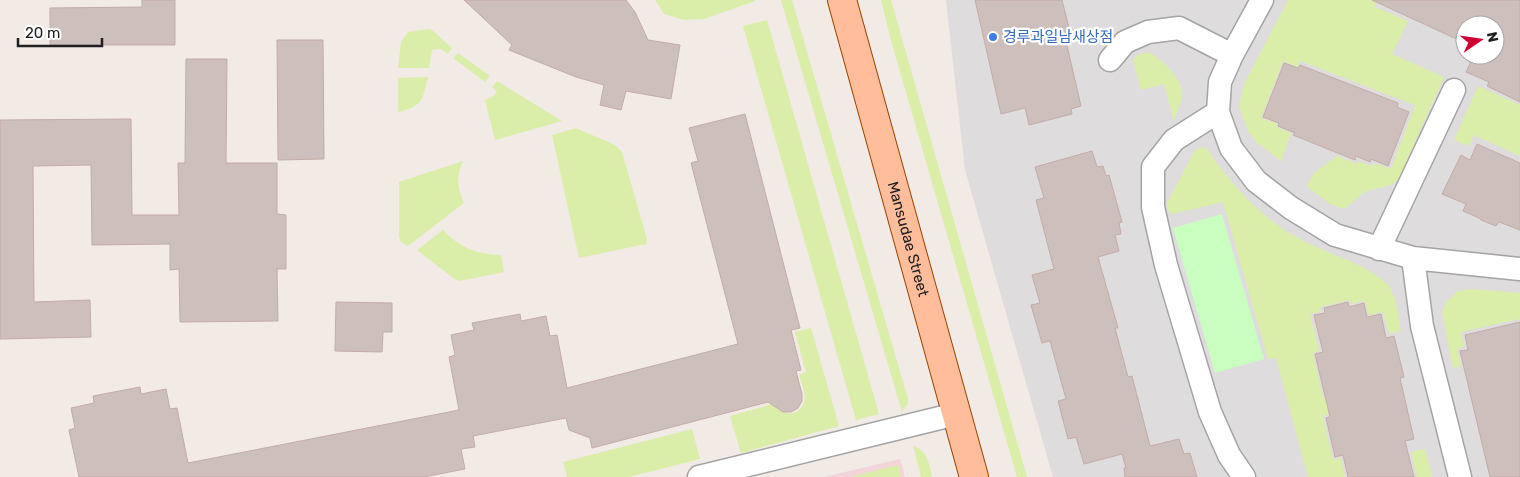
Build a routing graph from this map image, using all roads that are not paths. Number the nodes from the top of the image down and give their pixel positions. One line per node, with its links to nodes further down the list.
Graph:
1 (842, 0): 10 (main road, Mansudae Street)
2 (1262, 0): 3 (street)
3 (1232, 55): 4 (street); 6 (street)
4 (1110, 60)
5 (1454, 90): 7 (street)
6 (1218, 112): 7 (street); 13 (street)
7 (1379, 249): 8 (street)
8 (1413, 258): 9 (street); 14 (street)
9 (1520, 269)
10 (956, 414): 11 (street); 12 (main road, Mansudae Street)
11 (700, 477)
12 (974, 477)
13 (1244, 477)
14 (1460, 477)

